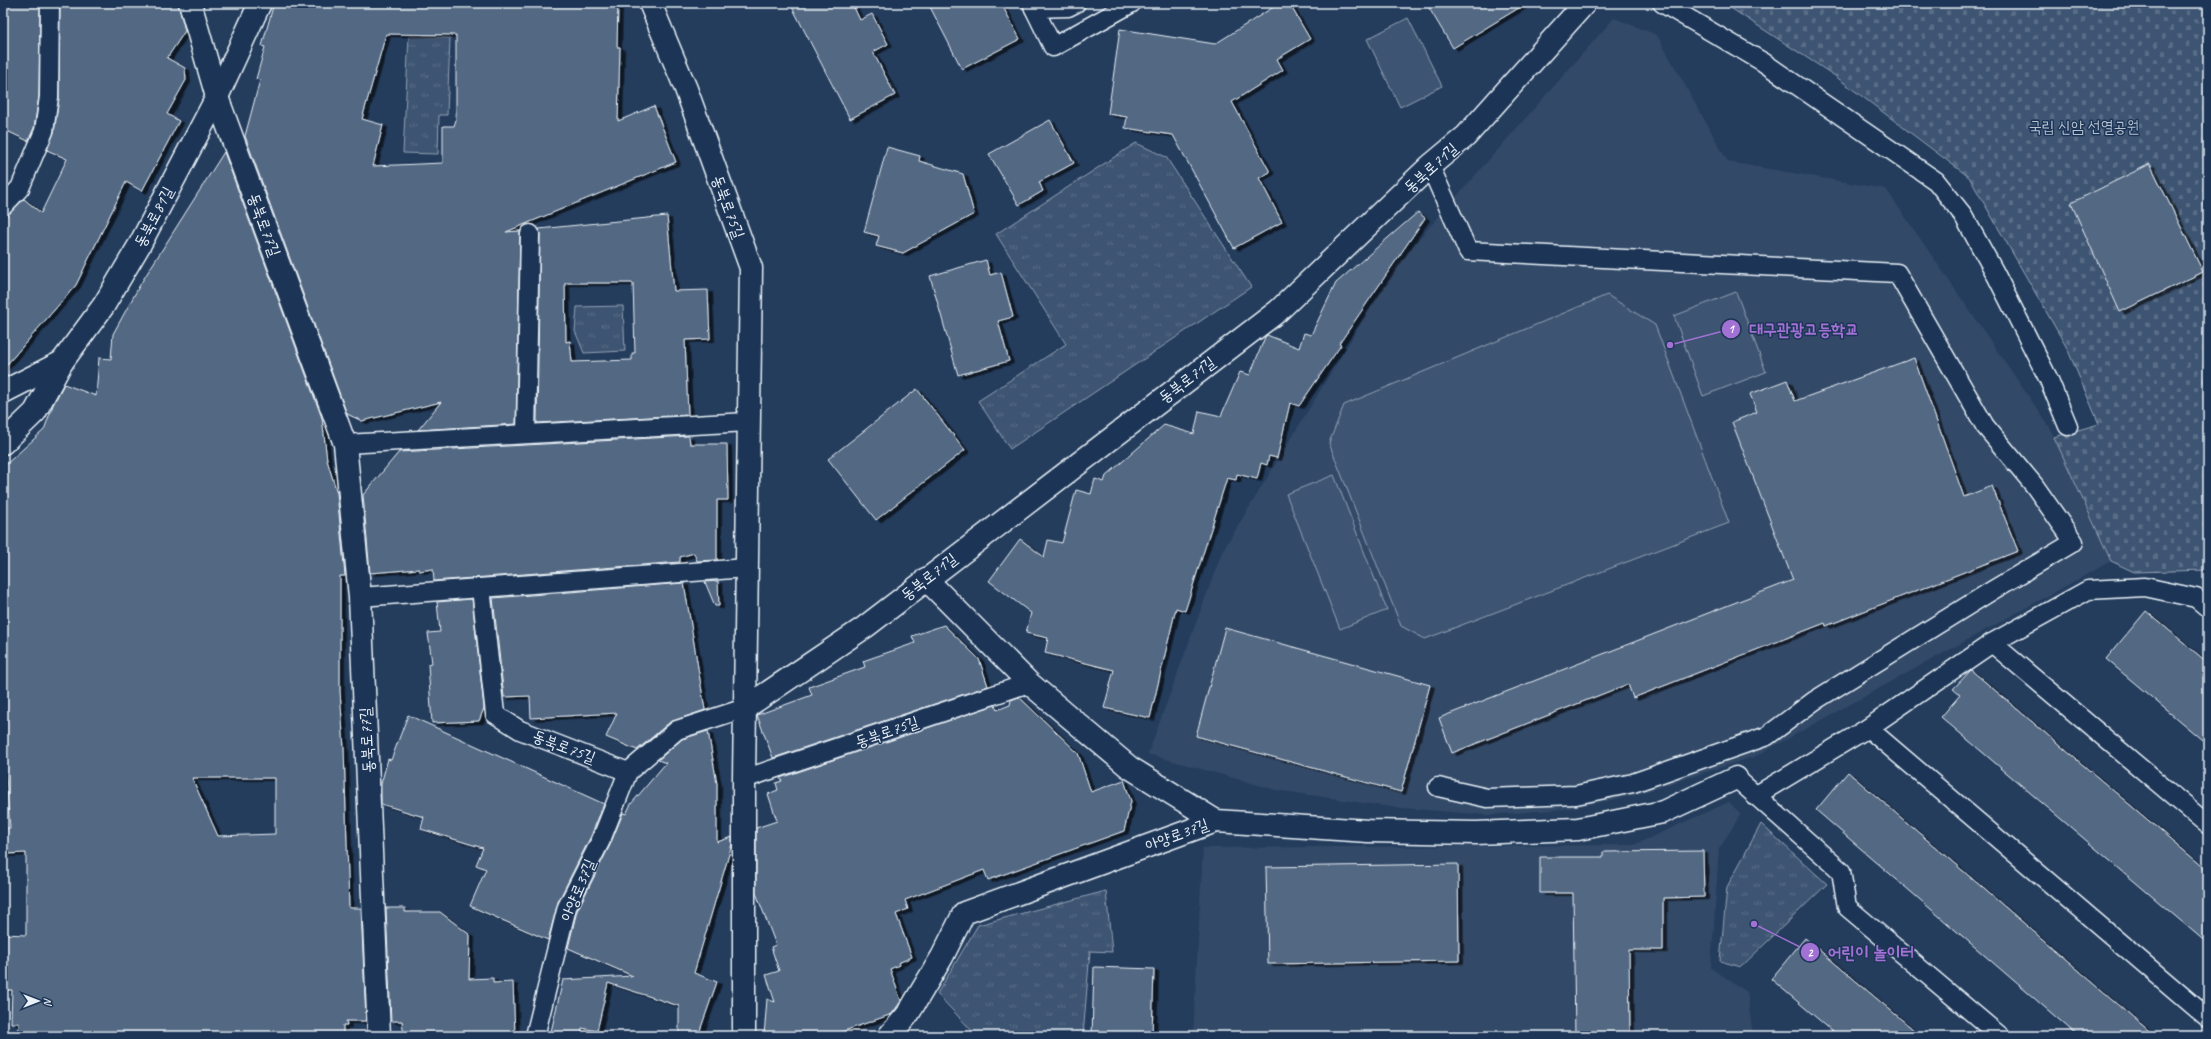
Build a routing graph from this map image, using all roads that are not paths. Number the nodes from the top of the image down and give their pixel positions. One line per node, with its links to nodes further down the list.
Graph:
1 (50, 3): 12 (lane)
2 (190, 3): 10 (street, 동북로77길)
3 (260, 3): 10 (street, 동북로81길)
4 (650, 3): 16 (street, 동북로75길)
5 (1076, 3): 9 (lane)
6 (1132, 3): 9 (lane)
7 (1585, 3): 11 (street, 동북로71길)
8 (1662, 3): 17 (lane)
9 (1033, 6)
10 (217, 97): 14 (street, 동북로81길); 20 (street, 동북로77길)
11 (1430, 166): 22 (street, 동북로71길); 33 (lane)
12 (3, 206)
13 (530, 234): 18 (lane)
14 (62, 362): 15 (street, 동북로81길); 19 (street)
15 (3, 392)
16 (748, 422): 18 (lane); 21 (street, 동북로75길)
17 (2068, 426)
18 (526, 434): 20 (lane)
19 (3, 443)
20 (346, 444): 24 (street, 동북로77길)
21 (746, 568): 23 (lane); 28 (street, 동북로75길)
22 (926, 579): 27 (street, 아양로37길); 28 (street, 동북로71길)
23 (481, 588): 24 (lane); 30 (lane, 동북로75길)
24 (360, 596): 38 (street, 동북로77길)
25 (2208, 608): 26 (lane)
26 (1992, 643): 29 (lane); 36 (lane)
27 (1029, 683): 32 (lane, 동북로75길); 35 (street, 아양로37길)
28 (745, 708): 30 (lane); 32 (street, 동북로75길)
29 (1868, 728): 34 (lane); 37 (lane)
30 (628, 772): 39 (lane, 아양로37길)
31 (1736, 778): 34 (lane); 35 (street)
32 (744, 779): 40 (street, 동북로75길)
33 (1438, 787)
34 (1755, 796): 42 (lane)
35 (1216, 821): 41 (street, 아양로37길)
36 (2208, 825)
37 (2208, 1018)
38 (379, 1036)
39 (535, 1036)
40 (744, 1036)
41 (889, 1036)
42 (2000, 1036)

